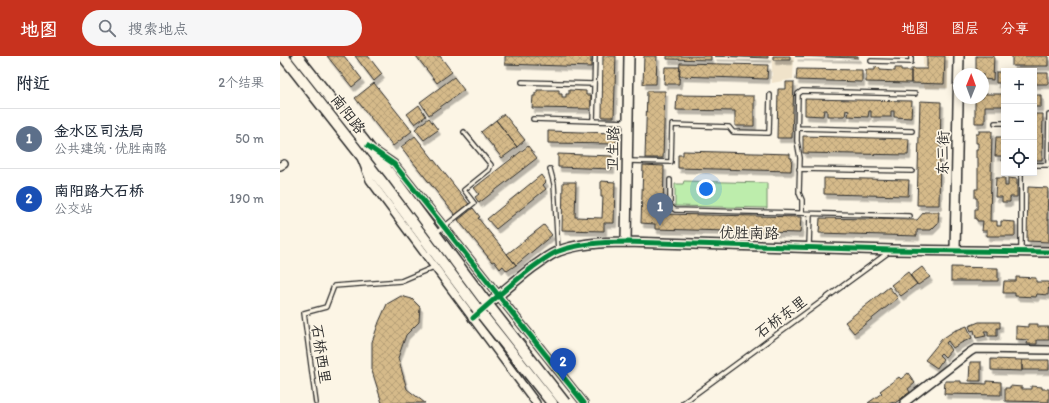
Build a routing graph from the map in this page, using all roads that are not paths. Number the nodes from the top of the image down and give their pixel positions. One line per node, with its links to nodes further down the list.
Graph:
1 (283, 56): 23 (main road, 南阳路)
2 (297, 56): 22 (main road, 南阳路)
3 (595, 56): 9 (lane)
4 (629, 56): 15 (street, 卫生路)
5 (911, 56): 7 (lane)
6 (959, 56): 40 (street, 东三街)
7 (871, 61)
8 (522, 82): 9 (lane)
9 (594, 84): 14 (lane)
10 (915, 94): 18 (lane)
11 (770, 95): 24 (lane)
12 (1049, 115): 21 (lane)
13 (533, 119): 14 (lane)
14 (593, 121): 15 (lane)
15 (628, 122): 24 (street, 卫生路)
16 (995, 123): 17 (lane)
17 (1001, 123)
18 (797, 128): 19 (lane); 28 (lane)
19 (912, 131)
20 (464, 132): 35 (lane)
21 (1049, 136): 26 (lane)
22 (368, 146): 35 (street); 36 (main road, 南阳路)
23 (359, 153): 44 (street); 51 (main road, 南阳路, bridge)
24 (627, 161): 37 (street, 卫生路)
25 (1037, 165): 26 (lane)
26 (1048, 165)
27 (550, 169): 41 (lane)
28 (800, 169): 29 (lane); 32 (lane)
29 (912, 171)
30 (1022, 176): 42 (lane)
31 (670, 180): 32 (lane)
32 (802, 213): 33 (lane)
33 (810, 214): 34 (lane); 38 (lane)
34 (910, 216)
35 (444, 227): 36 (lane); 45 (street)
36 (435, 234): 52 (main road, 南阳路, bridge)
37 (626, 242): 38 (street, 优胜南路); 41 (street, 优胜南路)
38 (809, 246): 39 (street, 优胜南路)
39 (892, 250): 40 (street, 优胜南路); 54 (lane, 石桥东里)
40 (955, 250): 42 (street, 优胜南路)
41 (558, 251): 45 (street, 优胜南路)
42 (1021, 251): 43 (street, 优胜南路)
43 (1049, 252)
44 (435, 267): 46 (street); 49 (lane, 石桥西里)
45 (498, 295): 46 (street, 优胜南路); 53 (street)
46 (473, 318): 50 (street)
47 (1049, 350): 48 (street)
48 (916, 394): 55 (street); 56 (street)
49 (316, 403)
50 (536, 403)
51 (552, 403)
52 (565, 403)
53 (584, 403)
54 (683, 403)
55 (904, 403)
56 (916, 403)

